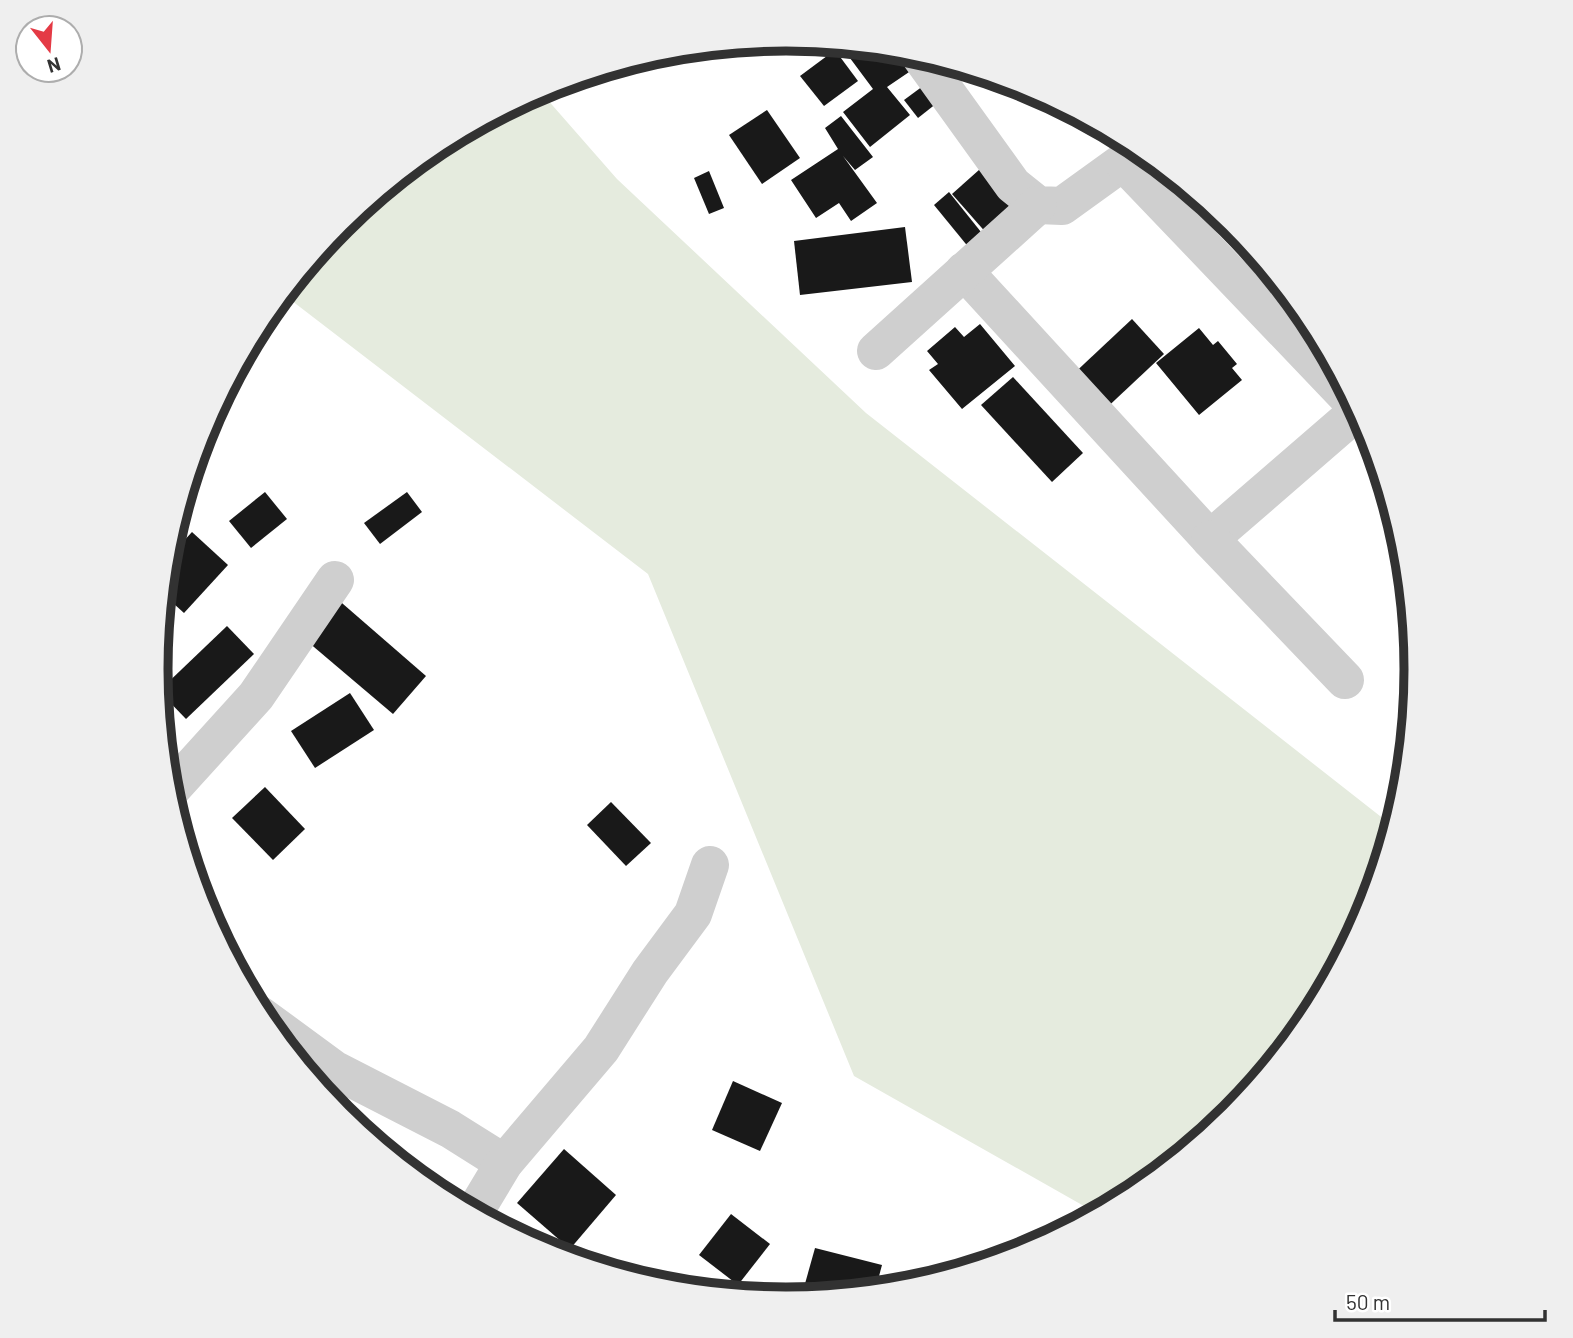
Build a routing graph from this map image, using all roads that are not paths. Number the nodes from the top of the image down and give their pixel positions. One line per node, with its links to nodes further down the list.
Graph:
1 (929, 68): 4 (street)
2 (1130, 155): 4 (street)
3 (1135, 159): 7 (street)
4 (1038, 205): 5 (street)
5 (964, 271): 6 (street); 9 (street)
6 (876, 351)
7 (1333, 381)
8 (1351, 417): 9 (street)
9 (1210, 539): 11 (street)
10 (335, 580): 12 (street)
11 (1345, 680)
12 (179, 782)
13 (710, 865): 15 (street)
14 (291, 1039): 15 (street)
15 (504, 1163): 16 (street)
16 (479, 1205)

